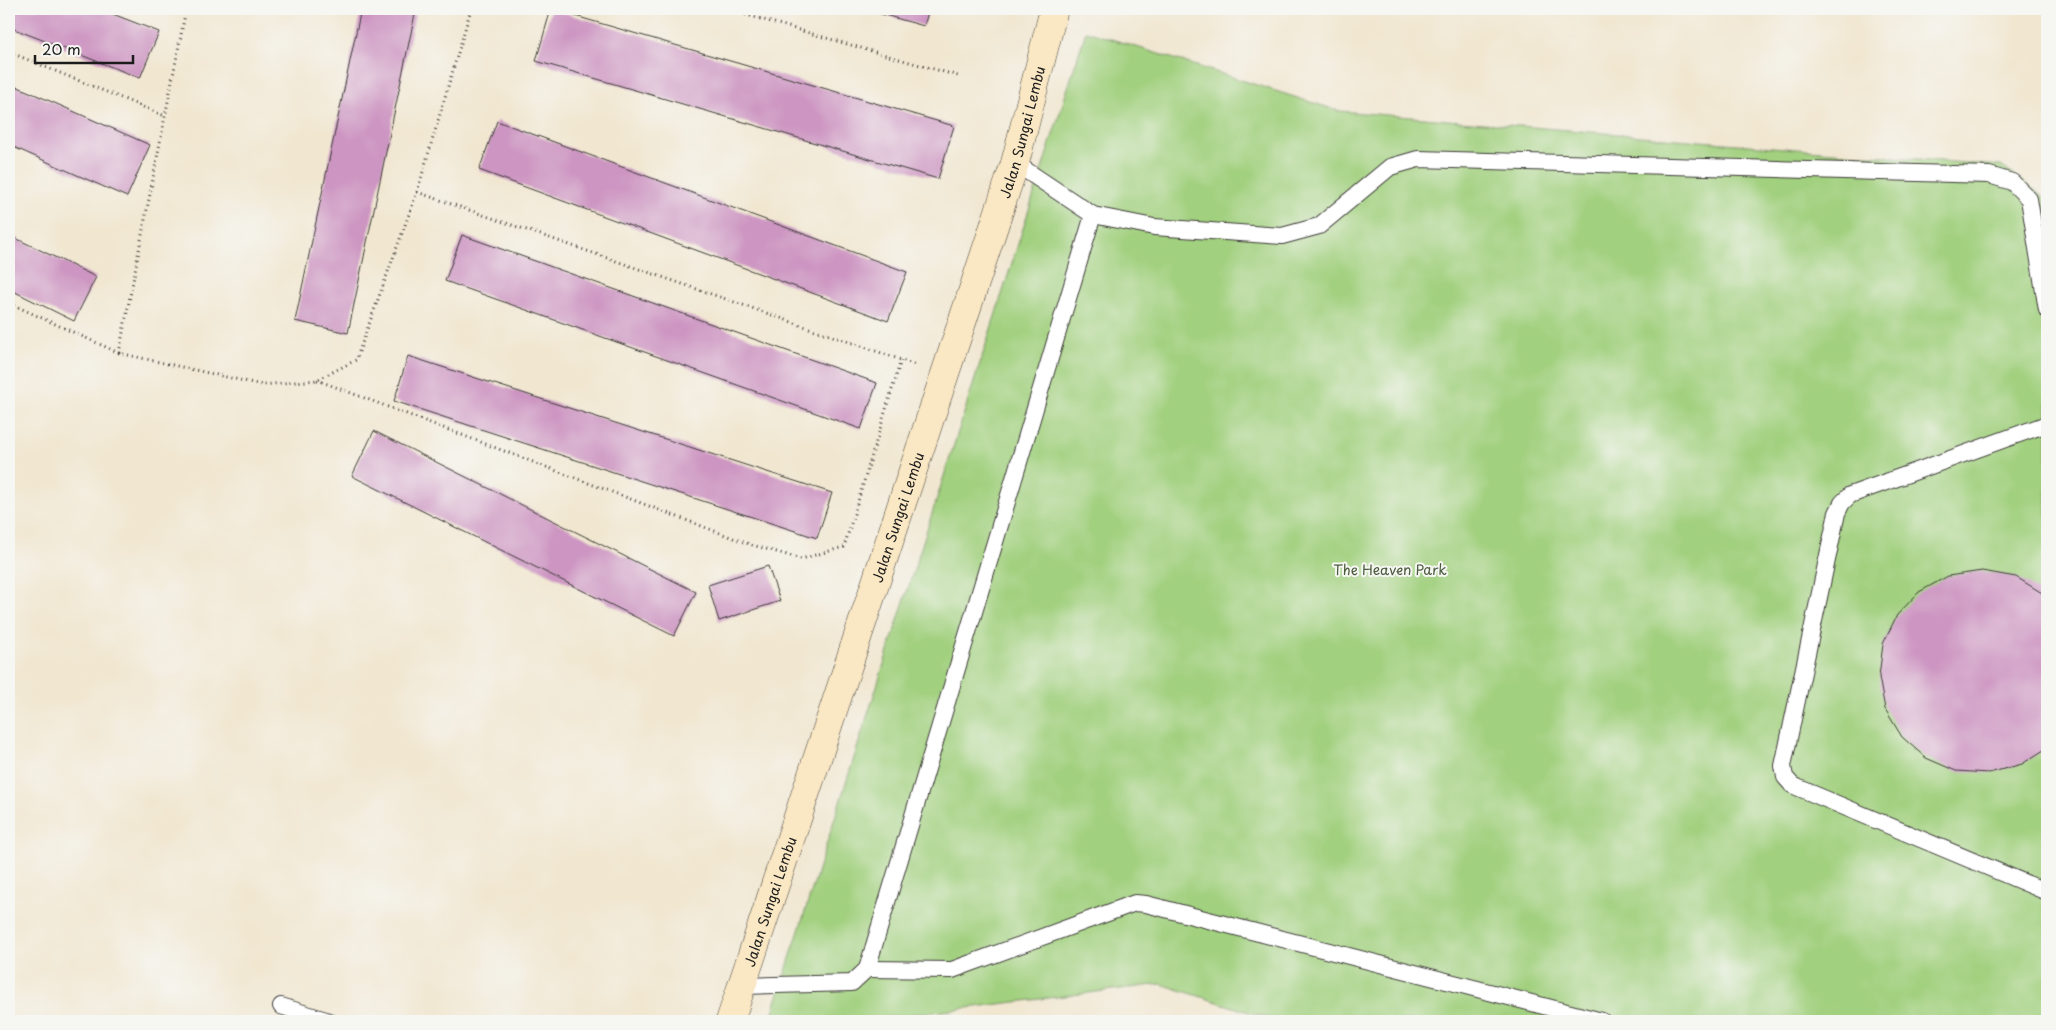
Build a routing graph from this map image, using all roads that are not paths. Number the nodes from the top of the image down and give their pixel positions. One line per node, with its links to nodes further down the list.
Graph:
1 (1054, 9): 2 (main road, Jalan Sungai Lembu)
2 (1015, 163): 3 (lane); 8 (main road, Jalan Sungai Lembu)
3 (1093, 215): 4 (lane); 7 (lane)
4 (2047, 310)
5 (2047, 424): 6 (lane)
6 (2047, 892)
7 (867, 969): 8 (lane); 12 (lane)
8 (742, 986): 11 (main road, Jalan Sungai Lembu)
9 (281, 1006): 10 (lane)
10 (329, 1021)
11 (730, 1021)
12 (1602, 1021)

